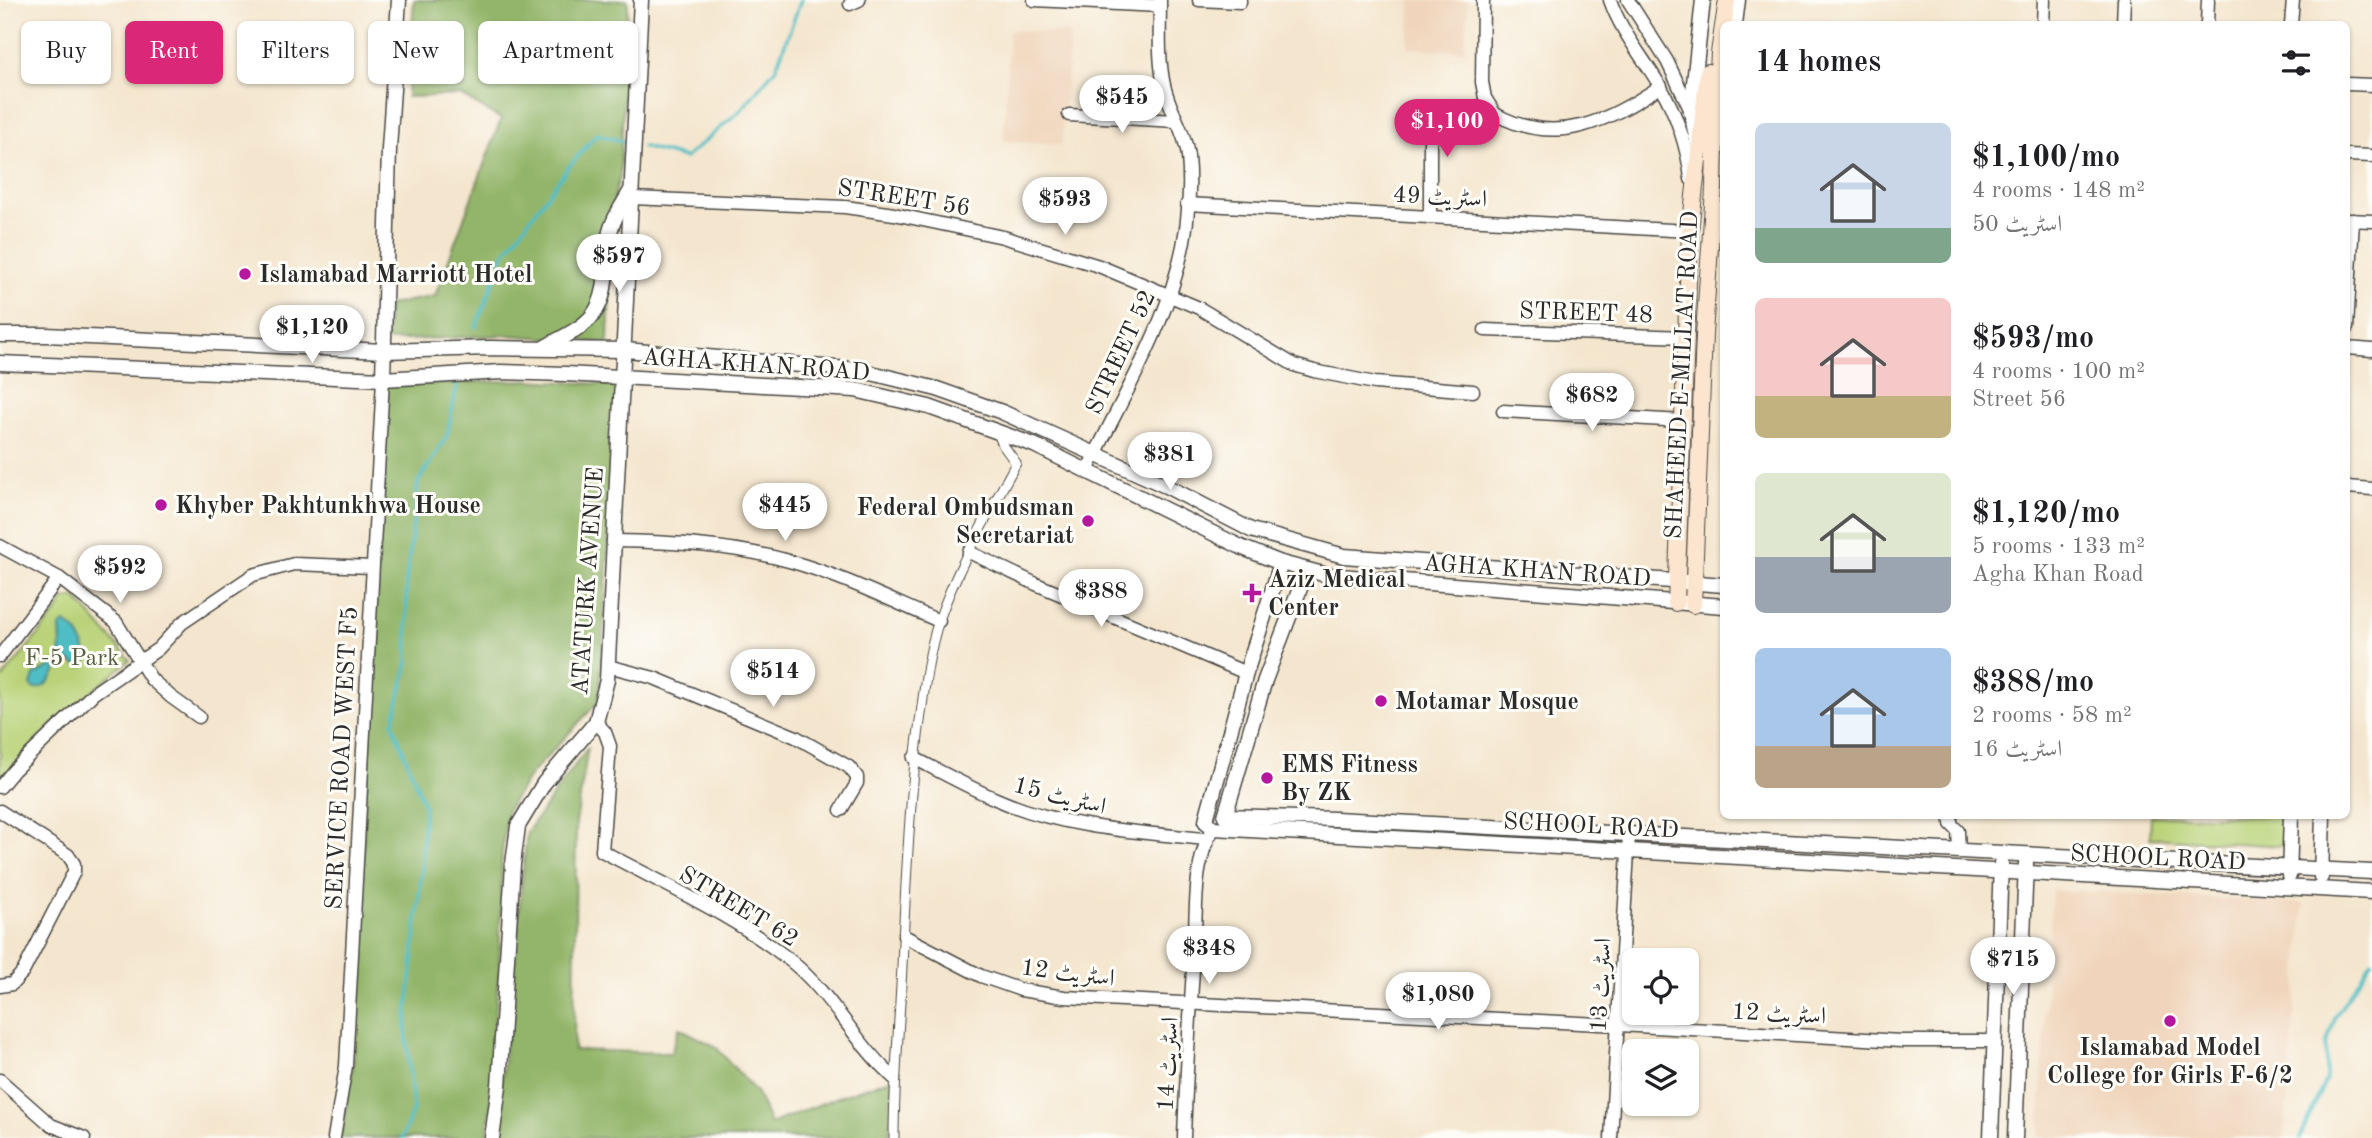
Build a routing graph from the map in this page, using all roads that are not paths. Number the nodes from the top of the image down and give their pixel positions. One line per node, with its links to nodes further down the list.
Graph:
1 (399, 0): 52 (street)
2 (641, 0): 37 (street, ATATURK AVENUE)
3 (1034, 0): 17 (street)
4 (1199, 0): 5 (street)
5 (1240, 0)
6 (1483, 0): 30 (street)
7 (1610, 0): 27 (street)
8 (1628, 0): 28 (street)
9 (1703, 0): 28 (street, SHAHEED-E-MILLAT ROAD)
10 (1718, 0): 33 (main road, SHAHEED-E-MILLAT ROAD)
11 (1727, 0): 18 (main road, SHAHEED-E-MILLAT ROAD)
12 (1738, 0): 19 (street)
13 (2044, 0): 20 (street)
14 (2123, 0): 21 (street)
15 (2208, 0): 22 (street)
16 (2293, 0): 23 (street)
17 (1160, 3): 31 (street, STREET 52)
18 (1724, 21)
19 (1735, 21)
20 (2043, 21)
21 (2123, 21)
22 (2207, 21)
23 (2291, 21)
24 (1720, 46): 33 (main road, SHAHEED-E-MILLAT ROAD)
25 (2350, 84): 26 (street)
26 (2372, 85)
27 (1661, 86): 30 (street); 40 (street)
28 (1691, 111): 33 (street, SHAHEED-E-MILLAT ROAD)
29 (1069, 115): 31 (street)
30 (1492, 118): 39 (street)
31 (1176, 121): 38 (street, STREET 52)
32 (1720, 135): 33 (street, SHAHEED-E-MILLAT ROAD)
33 (1712, 152): 36 (main road, SHAHEED-E-MILLAT ROAD); 40 (main road, SHAHEED-E-MILLAT ROAD)
34 (2350, 155): 35 (street)
35 (2372, 156)
36 (1719, 189): 41 (main road, SHAHEED-E-MILLAT ROAD)
37 (632, 193): 44 (street, STREET 56); 48 (street); 50 (street, ATATURK AVENUE)
38 (1187, 204): 39 (street, اسٹریٹ 49); 44 (street, STREET 52)
39 (1430, 217): 40 (street, اسٹریٹ 49)
40 (1691, 217): 41 (main road); 47 (main road, SHAHEED-E-MILLAT ROAD)
41 (1712, 217): 58 (main road, SHAHEED-E-MILLAT ROAD)
42 (2350, 220): 43 (street)
43 (2372, 221)
44 (1171, 296): 56 (street, STREET 56); 60 (street, STREET 52)
45 (1485, 330): 47 (street, STREET 48)
46 (0, 335): 52 (street, AGHA KHAN ROAD)
47 (1686, 337): 58 (main road, SHAHEED-E-MILLAT ROAD)
48 (542, 348): 50 (street, AGHA KHAN ROAD); 52 (street, AGHA KHAN ROAD)
49 (2350, 348): 51 (street)
50 (625, 350): 54 (street, ATATURK AVENUE); 60 (street, AGHA KHAN ROAD)
51 (2372, 350)
52 (384, 351): 55 (street)
53 (0, 363): 55 (street, AGHA KHAN ROAD)
54 (623, 378): 55 (street, AGHA KHAN ROAD); 59 (street, AGHA KHAN ROAD); 64 (street, ATATURK AVENUE)
55 (383, 379): 69 (street, SERVICE ROAD WEST F5)
56 (1473, 391)
57 (1503, 411): 58 (street)
58 (1689, 416): 73 (main road, SHAHEED-E-MILLAT ROAD); 74 (main road, SHAHEED-E-MILLAT ROAD)
59 (997, 430): 61 (street, AGHA KHAN ROAD); 66 (street)
60 (1095, 454): 61 (street, STREET 52); 67 (street, AGHA KHAN ROAD)
61 (1087, 471): 68 (street, AGHA KHAN ROAD)
62 (2350, 487): 63 (street)
63 (2372, 489)
64 (613, 541): 79 (street); 82 (street, ATATURK AVENUE)
65 (0, 546): 71 (street)
66 (969, 552): 79 (street); 83 (street)
67 (1344, 556): 72 (street); 73 (street, AGHA KHAN ROAD)
68 (1281, 563): 70 (street, AGHA KHAN ROAD); 83 (street)
69 (372, 567): 81 (street); 119 (street, SERVICE ROAD WEST F5)
70 (1307, 570): 72 (street, AGHA KHAN ROAD); 90 (street)
71 (59, 578): 80 (street); 81 (street)
72 (1341, 578): 76 (street, AGHA KHAN ROAD)
73 (1675, 582): 74 (street, AGHA KHAN ROAD); 76 (main road, SHAHEED-E-MILLAT ROAD)
74 (1692, 584): 75 (street, AGHA KHAN ROAD); 77 (main road, SHAHEED-E-MILLAT ROAD)
75 (1720, 585)
76 (1676, 604): 77 (street, AGHA KHAN ROAD)
77 (1693, 605): 78 (street, AGHA KHAN ROAD)
78 (1720, 606)
79 (939, 621): 86 (street)
80 (0, 656)
81 (141, 661): 84 (street); 87 (street)
82 (608, 666): 85 (street, ATATURK AVENUE); 88 (street)
83 (1246, 673): 94 (street)
84 (199, 717)
85 (596, 722): 114 (street, STREET 62); 120 (street, ATATURK AVENUE)
86 (914, 758): 94 (street, اسٹریٹ 15); 109 (street)
87 (0, 788)
88 (841, 810)
89 (0, 811): 110 (street)
90 (1225, 816): 94 (street, SCHOOL ROAD); 95 (street, SCHOOL ROAD)
91 (1951, 819): 97 (street)
92 (2291, 819): 101 (street)
93 (2323, 819): 102 (street)
94 (1209, 827): 95 (street, SCHOOL ROAD); 111 (street, اسٹریٹ 14)
95 (1629, 842): 96 (street, SCHOOL ROAD); 100 (street, SCHOOL ROAD); 112 (street, اسٹریٹ 13)
96 (1785, 843): 97 (street, SCHOOL ROAD); 100 (street)
97 (1959, 851): 98 (street, SCHOOL ROAD)
98 (2002, 853): 99 (street, SCHOOL ROAD); 103 (street)
99 (2026, 855): 101 (street, SCHOOL ROAD); 104 (street)
100 (1784, 859): 103 (street, SCHOOL ROAD)
101 (2289, 867): 102 (street, SCHOOL ROAD); 106 (street)
102 (2321, 869): 105 (street, SCHOOL ROAD); 107 (street)
103 (2000, 871): 104 (street, SCHOOL ROAD); 113 (street)
104 (2025, 872): 106 (street, SCHOOL ROAD); 125 (street)
105 (2372, 872)
106 (2288, 887): 107 (street, SCHOOL ROAD)
107 (2320, 889): 108 (street, SCHOOL ROAD)
108 (2372, 892)
109 (904, 936): 111 (street, اسٹریٹ 12); 114 (street)
110 (0, 986)
111 (1191, 1003): 112 (street, اسٹریٹ 12); 122 (street, اسٹریٹ 14)
112 (1619, 1024): 113 (street, اسٹریٹ 12); 123 (street, اسٹریٹ 13)
113 (1993, 1041): 124 (street)
114 (894, 1078): 121 (street)
115 (0, 1080): 116 (street)
116 (51, 1125): 117 (street); 118 (street)
117 (46, 1138)
118 (84, 1138)
119 (334, 1138)
120 (492, 1138)
121 (894, 1138)
122 (1184, 1138)
123 (1611, 1138)
124 (1991, 1138)
125 (2015, 1138)

